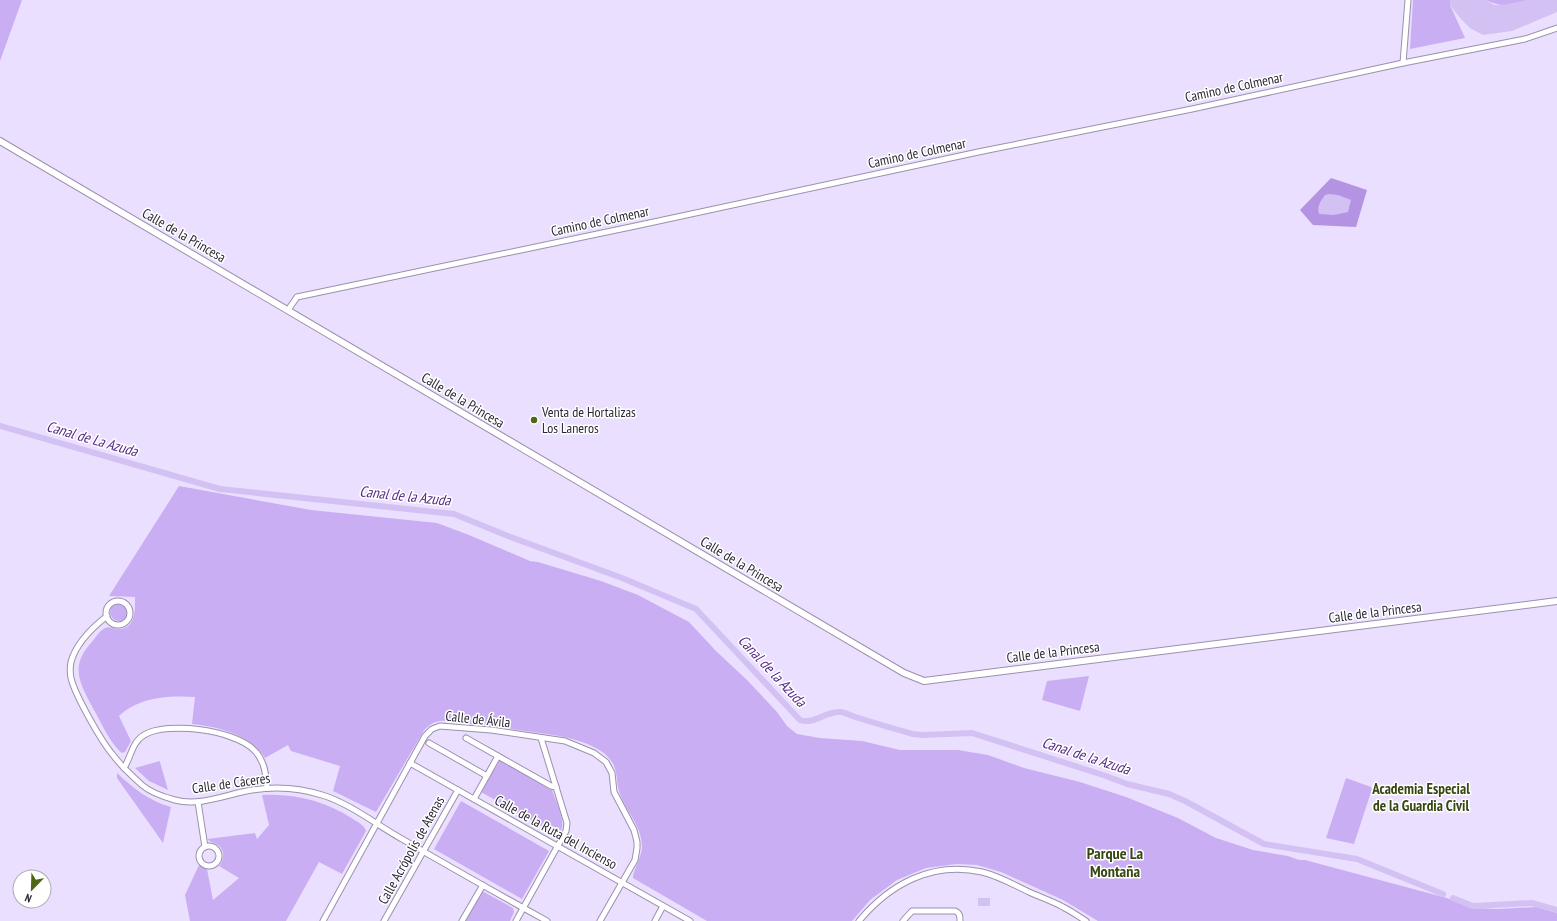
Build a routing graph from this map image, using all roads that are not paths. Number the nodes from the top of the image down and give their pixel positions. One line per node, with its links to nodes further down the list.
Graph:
1 (1408, 0): 3 (street)
2 (1557, 28): 3 (street, Camino de Colmenar)
3 (1403, 63): 5 (street, Camino de Colmenar)
4 (0, 141): 5 (street, Calle de la Princesa)
5 (288, 310): 6 (street, Calle de la Princesa)
6 (1557, 601)
7 (107, 616): 7 (street, Calle de Cáceres); 13 (street, Calle de Cáceres)
8 (466, 738): 11 (street)
9 (541, 738): 12 (street, Calle de Ávila); 15 (street); 24 (street, Calle de Ávila)
10 (429, 743): 14 (street)
11 (498, 756): 14 (street); 15 (street)
12 (410, 763): 17 (street, Calle de la Ruta del Incienso); 20 (street, Calle de Ávila)
13 (124, 768): 16 (street); 19 (street, Calle de Cáceres)
14 (487, 776): 18 (street)
15 (556, 787): 22 (street)
16 (267, 788): 19 (street, Calle de Cáceres); 20 (street, Calle de Cáceres)
17 (458, 790): 18 (street, Calle de la Ruta del Incienso); 23 (street, Calle Acrópolis de Atenas)
18 (474, 799): 22 (street, Calle de la Ruta del Incienso)
19 (198, 802): 21 (street)
20 (377, 825): 23 (street, Calle de Cáceres); 29 (street, Calle de Ávila)
21 (205, 847)
22 (558, 847): 24 (street, Calle de la Ruta del Incienso); 27 (street)
23 (424, 852): 25 (street, Calle de Cáceres); 30 (street, Calle Acrópolis de Atenas)
24 (622, 883): 26 (street, Calle de la Ruta del Incienso); 34 (street, Calle de Ávila)
25 (483, 885): 27 (street, Calle de Cáceres); 31 (street)
26 (663, 906): 28 (street, Calle de la Ruta del Incienso); 35 (street)
27 (523, 908): 32 (street); 33 (street, Calle de Cáceres)
28 (683, 919): 36 (street, Calle de la Ruta del Incienso)
29 (323, 921)
30 (384, 921)
31 (462, 921)
32 (516, 921)
33 (546, 921)
34 (600, 921)
35 (654, 921)
36 (690, 921)
37 (859, 921): 40 (street)
38 (903, 921): 39 (street)
39 (960, 921)
40 (1086, 921)

